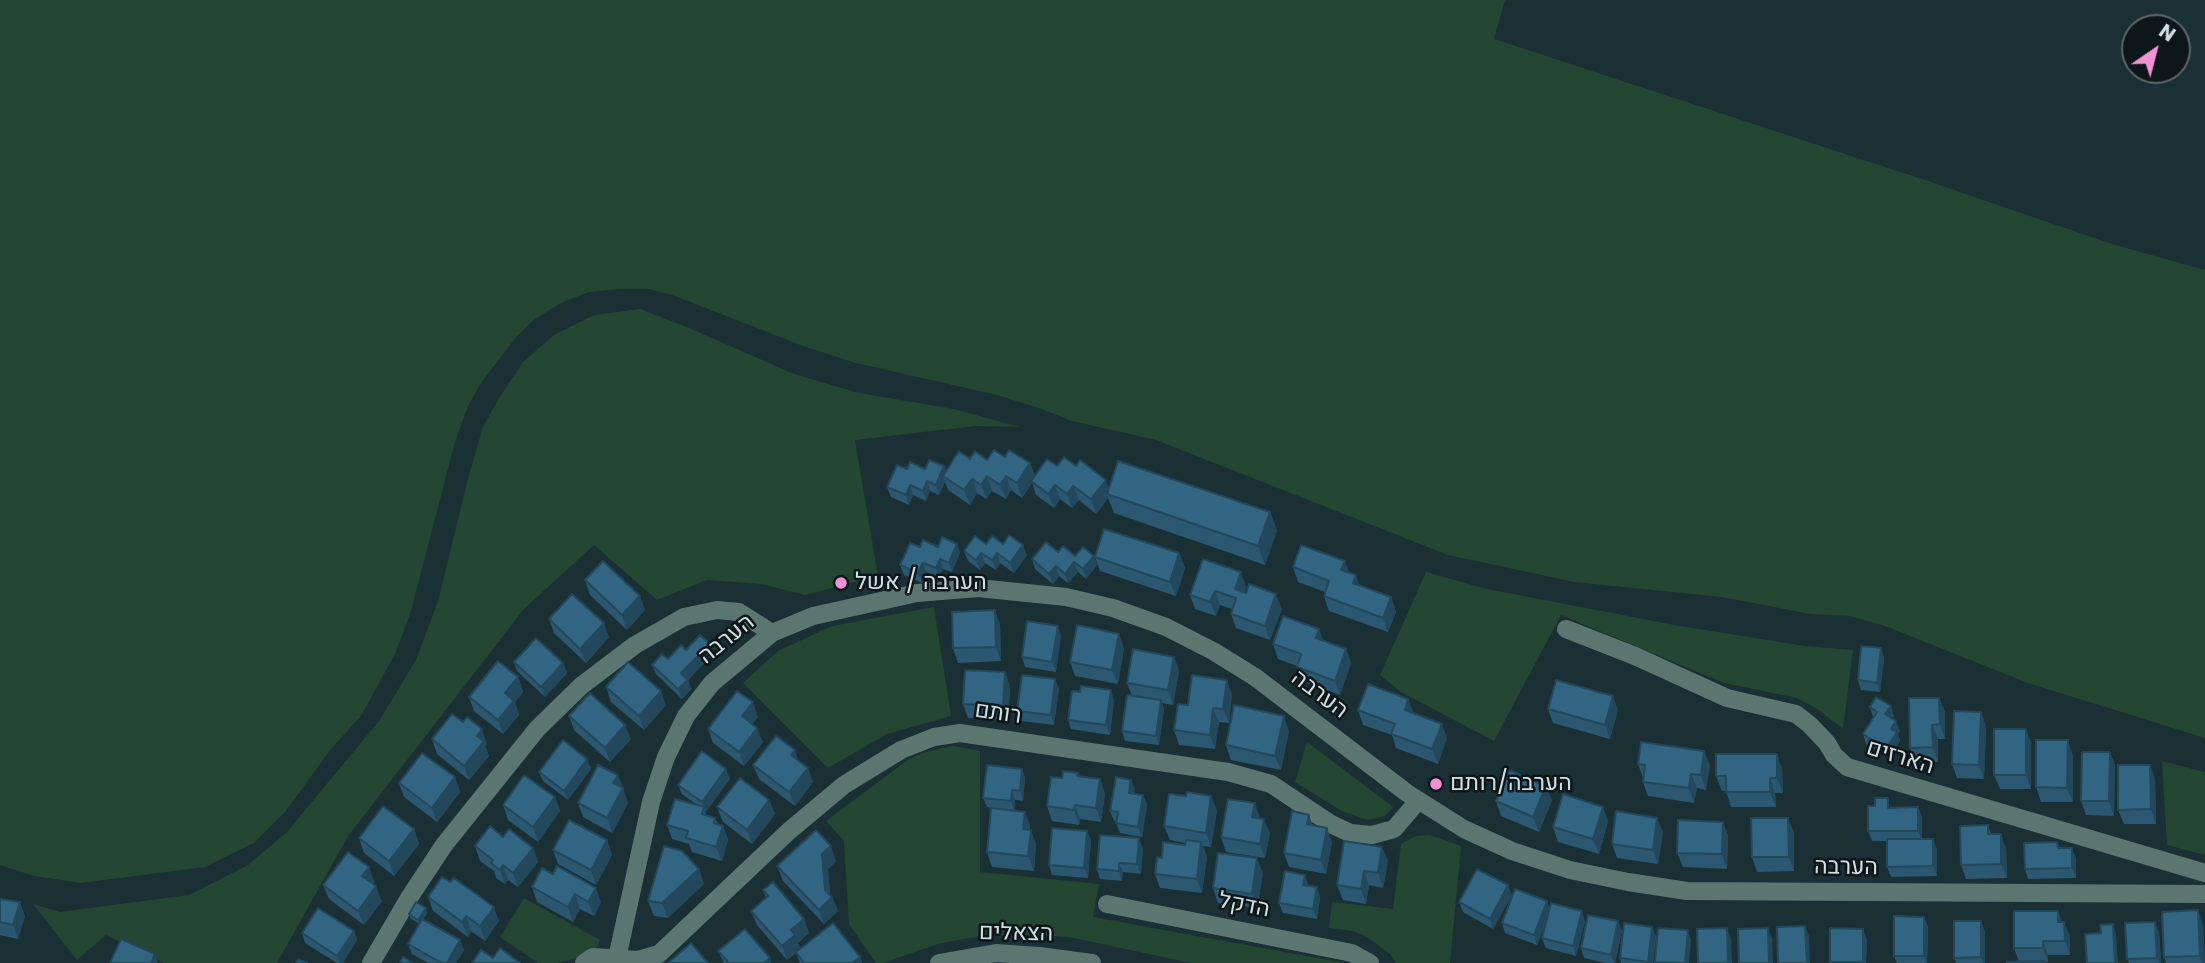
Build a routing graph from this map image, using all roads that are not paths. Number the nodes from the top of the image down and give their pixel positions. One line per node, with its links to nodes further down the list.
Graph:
1 (1566, 629): 4 (street, הארזים)
2 (772, 634): 3 (street, הערבה); 7 (street, הערבה); 8 (street)
3 (1418, 801): 5 (street, הערבה); 7 (street, רותם)
4 (2205, 873)
5 (2205, 894)
6 (1107, 904): 12 (street, הדקל)
7 (616, 960): 9 (street, רותם)
8 (371, 963)
9 (584, 963)
10 (939, 963): 11 (street, הצאלים)
11 (1092, 963)
12 (1370, 963)

